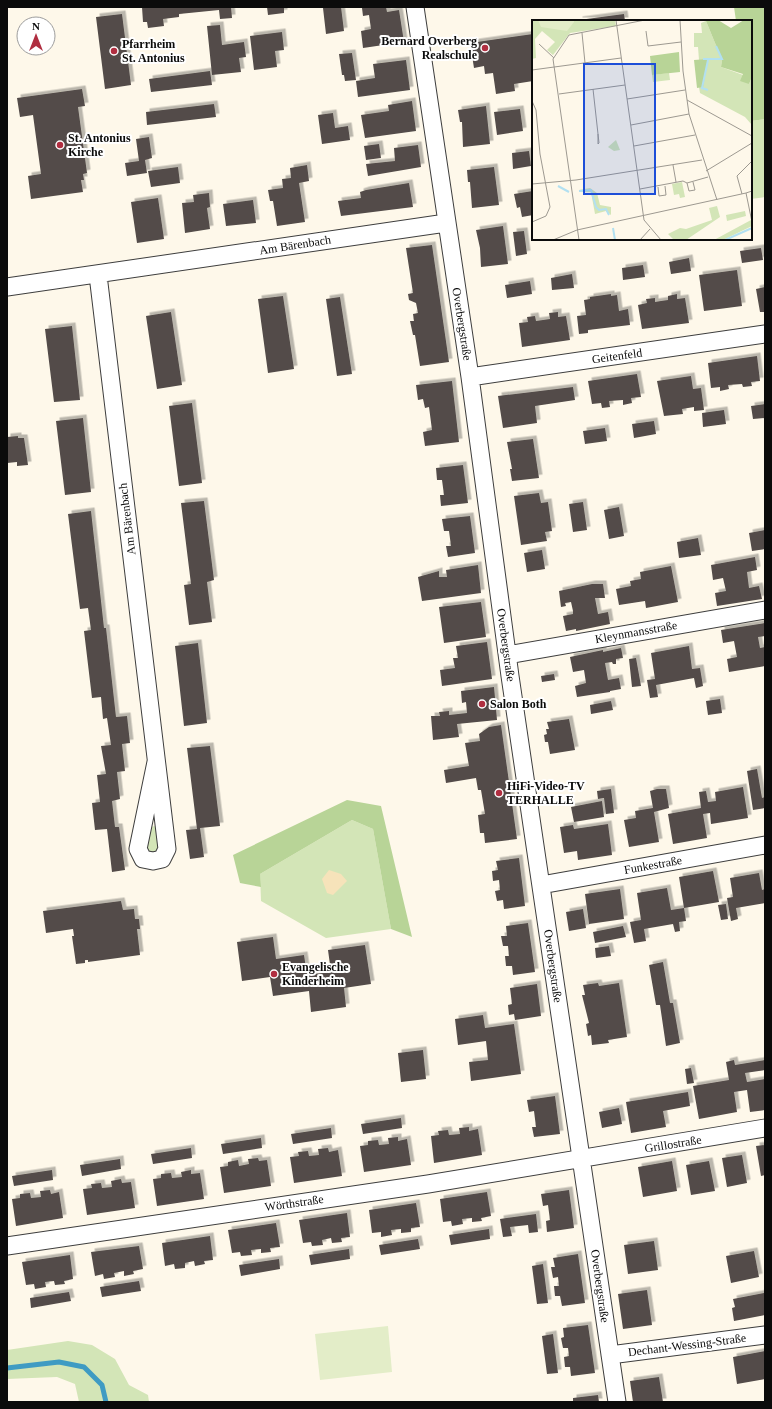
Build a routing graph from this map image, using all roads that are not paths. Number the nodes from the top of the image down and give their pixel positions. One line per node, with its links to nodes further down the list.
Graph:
1 (415, 7): 2 (street, Overbergstraße)
2 (446, 223): 3 (street, Am Bärenbach); 6 (street, Overbergstraße)
3 (98, 275): 4 (street, Am Bärenbach); 9 (street, Am Bärenbach)
4 (7, 287)
5 (765, 334): 6 (street, Geitenfeld)
6 (470, 377): 8 (street, Overbergstraße)
7 (765, 610): 8 (street, Kleynmansstraße)
8 (508, 655): 11 (street, Overbergstraße)
9 (156, 762): 9 (street, Am Bärenbach)
10 (765, 845): 11 (street, Funkestraße)
11 (541, 885): 13 (street, Overbergstraße)
12 (765, 1128): 13 (street, Grillostraße)
13 (580, 1159): 14 (street, Wörthstraße); 16 (street, Overbergstraße)
14 (7, 1246)
15 (765, 1335): 16 (street, Dechant-Wessing-Straße)
16 (610, 1355): 17 (street, Overbergstraße)
17 (617, 1402)

